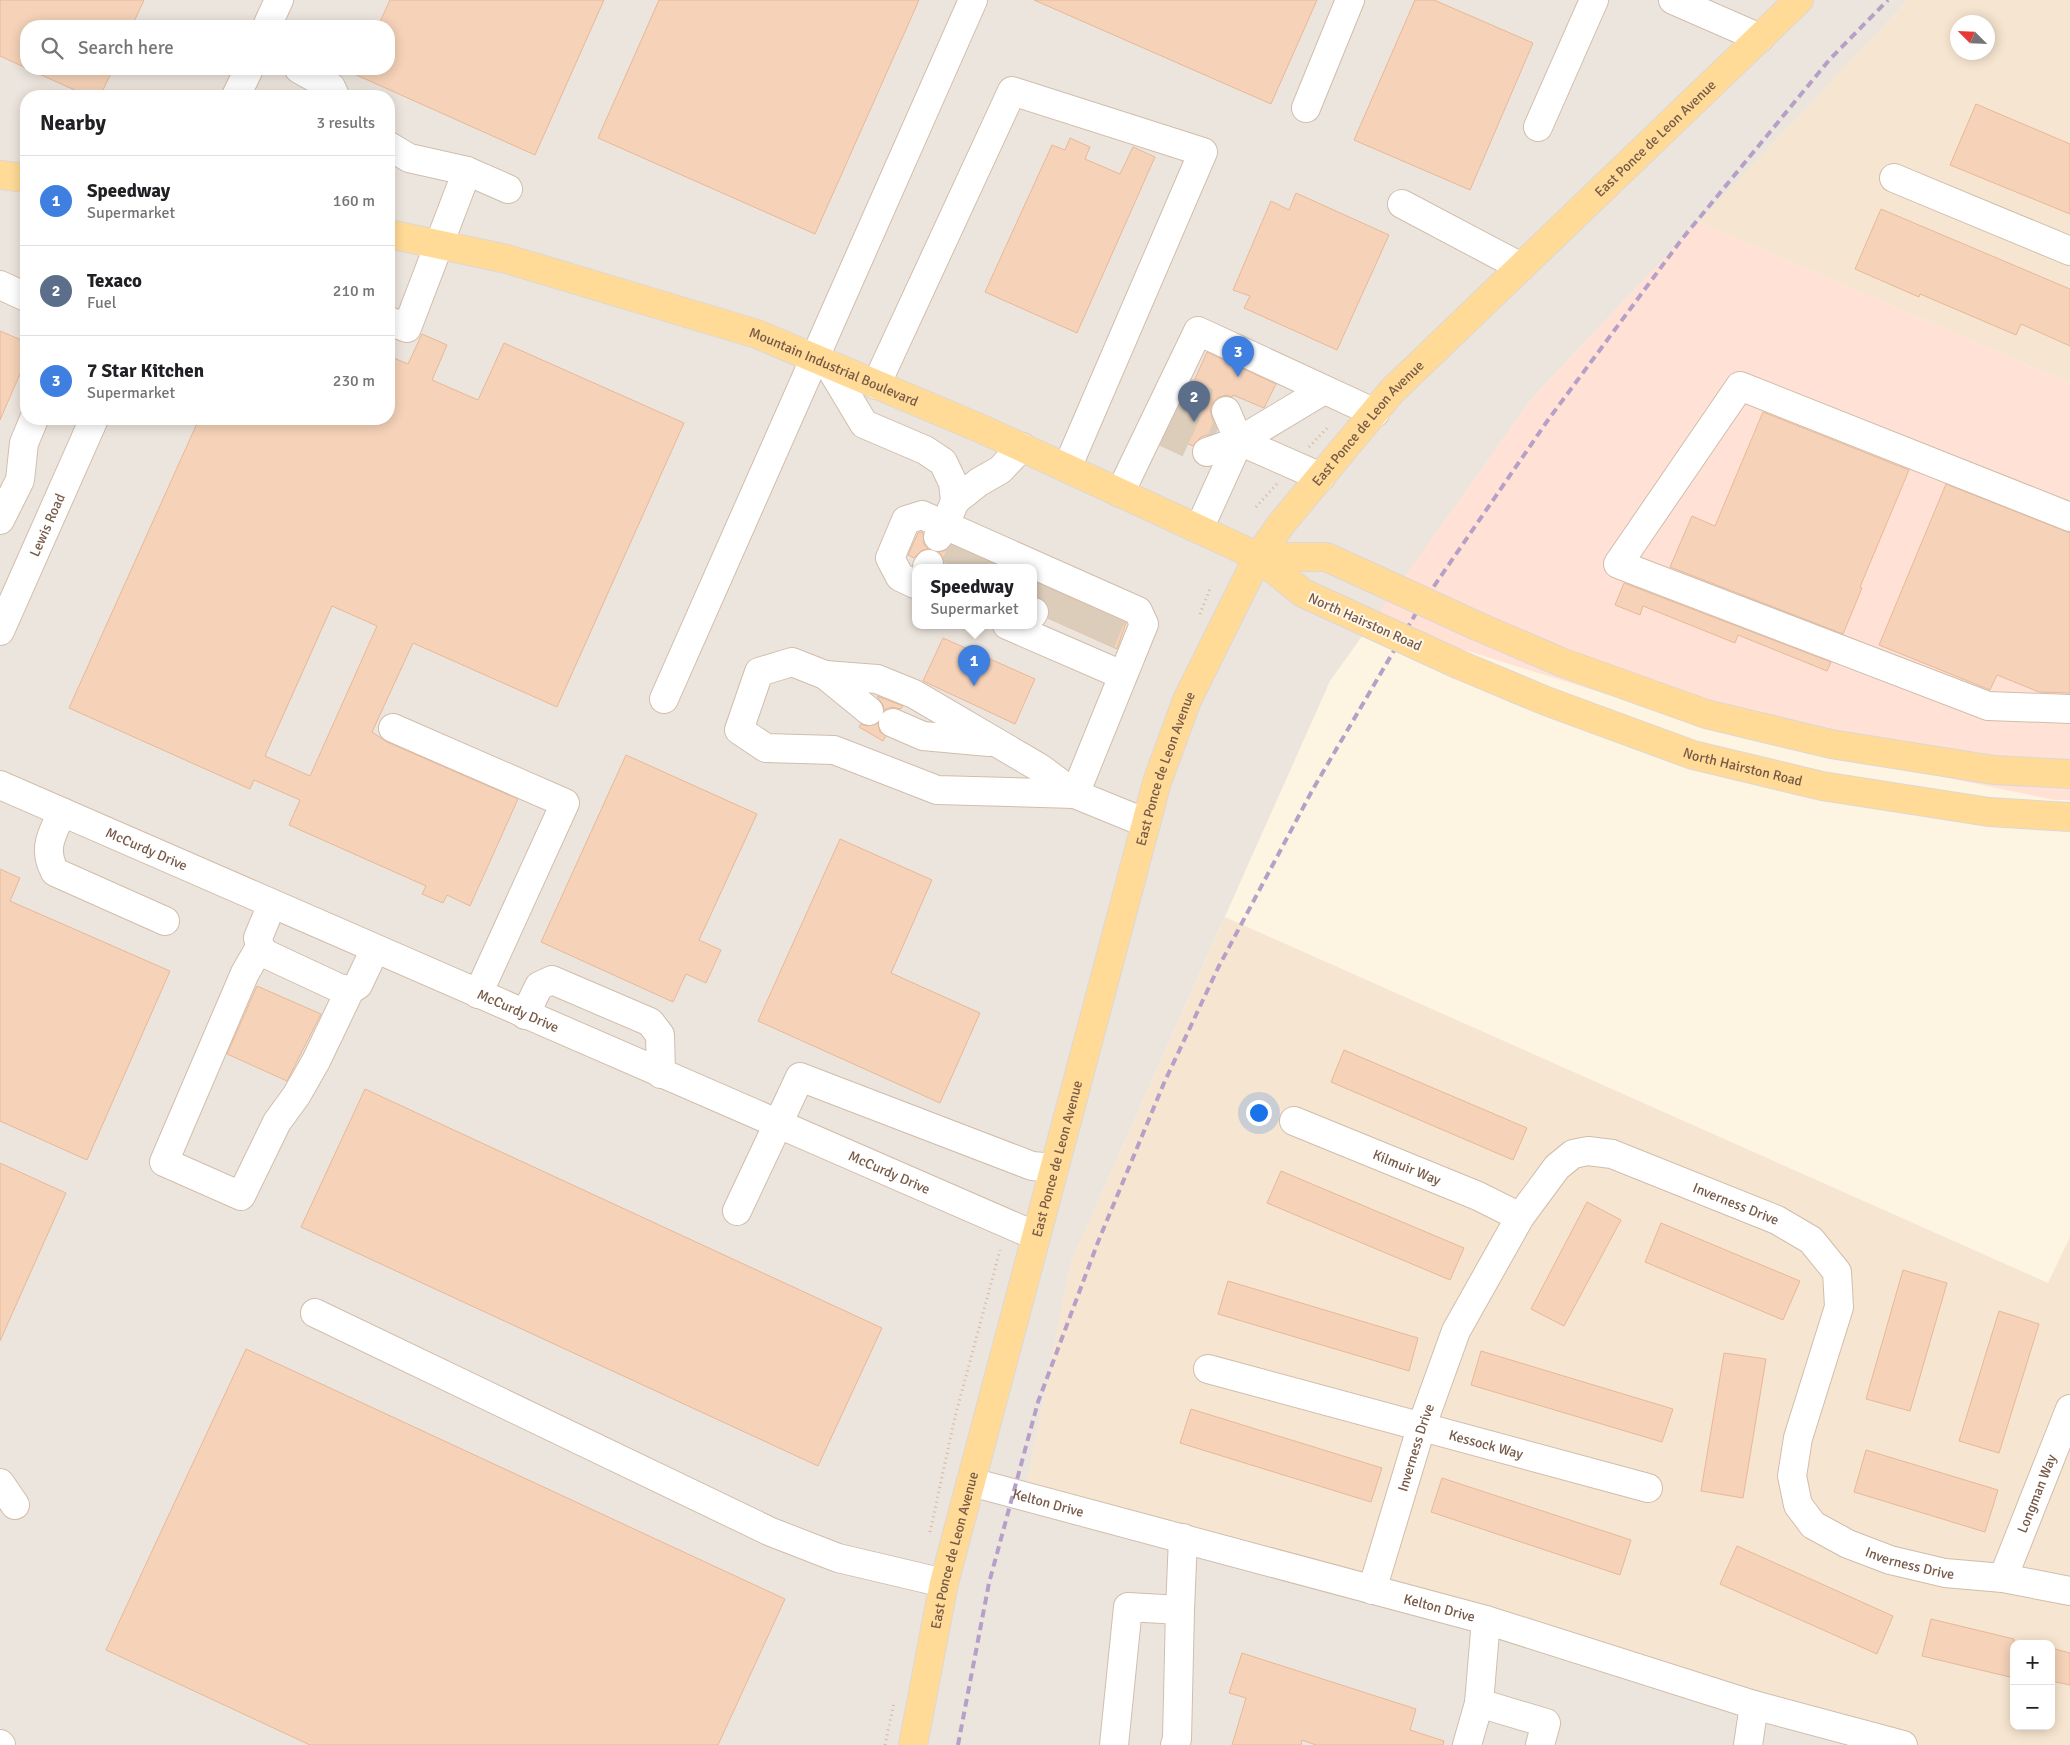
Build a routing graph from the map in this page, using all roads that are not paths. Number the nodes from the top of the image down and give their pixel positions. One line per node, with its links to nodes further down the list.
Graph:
1 (279, 0): 7 (street)
2 (973, 0): 29 (street)
3 (1350, 0): 13 (street)
4 (1594, 0): 14 (street)
5 (1673, 0): 8 (street)
6 (1799, 0): 8 (main road, East Ponce de Leon Avenue)
7 (270, 20)
8 (1760, 38): 25 (main road, East Ponce de Leon Avenue)
9 (245, 75): 11 (street)
10 (310, 75): 12 (street)
11 (239, 90)
12 (333, 90)
13 (1306, 108)
14 (1538, 127)
15 (395, 150): 16 (street)
16 (467, 171): 20 (street); 23 (street)
17 (0, 175): 18 (main road)
18 (20, 177)
19 (1894, 178): 24 (street)
20 (508, 189)
21 (1402, 204): 25 (street)
22 (395, 235): 23 (main road, Mountain Industrial Boulevard)
23 (440, 245): 28 (street); 29 (main road, Mountain Industrial Boulevard)
24 (2070, 251)
25 (1521, 267): 32 (main road, East Ponce de Leon Avenue)
26 (0, 285): 27 (street)
27 (20, 294)
28 (395, 323)
29 (822, 362): 30 (main road, Mountain Industrial Boulevard); 45 (street); 53 (street)
30 (876, 385): 36 (main road, Mountain Industrial Boulevard); 37 (street)
31 (1324, 390): 32 (street); 35 (street); 39 (street)
32 (1374, 412): 38 (main road, East Ponce de Leon Avenue)
33 (31, 425): 41 (street)
34 (91, 425): 49 (street, Lewis Road)
35 (1222, 434): 38 (street); 42 (street)
36 (1022, 447): 37 (main road, Mountain Industrial Boulevard); 46 (street)
37 (1067, 468): 39 (main road, Mountain Industrial Boulevard)
38 (1321, 477): 43 (main road, East Ponce de Leon Avenue)
39 (1120, 493): 42 (main road, Mountain Industrial Boulevard)
40 (2070, 517): 54 (street)
41 (0, 520)
42 (1199, 529): 43 (main road, Mountain Industrial Boulevard)
43 (1258, 557): 59 (main road, bridge); 63 (main road, North Hairston Road, bridge); 64 (main road, East Ponce de Leon Avenue)
44 (1021, 564): 48 (street)
45 (1023, 564)
46 (1024, 564)
47 (1037, 571): 52 (street)
48 (912, 574)
49 (0, 631)
50 (1045, 632): 52 (street)
51 (825, 674): 55 (street); 58 (street); 61 (street)
52 (1122, 675): 61 (street)
53 (664, 699)
54 (2070, 709)
55 (869, 711)
56 (893, 723): 58 (street)
57 (393, 728): 70 (street)
58 (998, 743): 61 (street)
59 (2070, 774)
60 (0, 785): 62 (street, McCurdy Drive)
61 (1074, 794): 64 (street)
62 (62, 812): 65 (street, McCurdy Drive); 66 (street)
63 (2070, 817)
64 (1146, 823): 75 (main road, East Ponce de Leon Avenue)
65 (272, 904): 67 (street); 68 (street, McCurdy Drive)
66 (165, 920)
67 (260, 947): 69 (street); 69 (street)
68 (375, 949): 69 (street); 70 (street, McCurdy Drive)
69 (350, 990)
70 (478, 994): 71 (street, McCurdy Drive)
71 (525, 1014): 72 (street, McCurdy Drive); 72 (street)
72 (661, 1074): 74 (street, McCurdy Drive)
73 (1294, 1121): 77 (street, Kilmuir Way)
74 (779, 1125): 75 (street); 76 (street); 78 (street, McCurdy Drive)
75 (1054, 1168): 78 (main road, East Ponce de Leon Avenue)
76 (737, 1210)
77 (1520, 1217): 82 (street, Inverness Drive); 88 (street, Inverness Drive)
78 (1036, 1236): 83 (main road, East Ponce de Leon Avenue)
79 (315, 1313): 89 (street)
80 (1208, 1369): 82 (street, Kessock Way)
81 (2070, 1409): 88 (street, Longman Way)
82 (1421, 1428): 85 (street, Kessock Way); 90 (street, Inverness Drive)
83 (971, 1482): 87 (street, Kelton Drive); 89 (main road, East Ponce de Leon Avenue)
84 (0, 1483): 86 (street)
85 (1648, 1488)
86 (15, 1505)
87 (1183, 1538): 90 (street, Kelton Drive); 92 (street)
88 (2003, 1578): 91 (street, Inverness Drive)
89 (944, 1583): 97 (main road, East Ponce de Leon Avenue)
90 (1372, 1590): 93 (street, Kelton Drive)
91 (2070, 1591)
92 (1180, 1610): 98 (street); 99 (street)
93 (1486, 1620): 94 (street); 95 (street, Kelton Drive)
94 (1478, 1703): 96 (street); 100 (street)
95 (1754, 1705): 101 (street); 102 (street, Kelton Drive)
96 (1543, 1734)
97 (913, 1745)
98 (1114, 1745)
99 (1174, 1745)
100 (1467, 1745)
101 (1748, 1745)
102 (1903, 1745)

